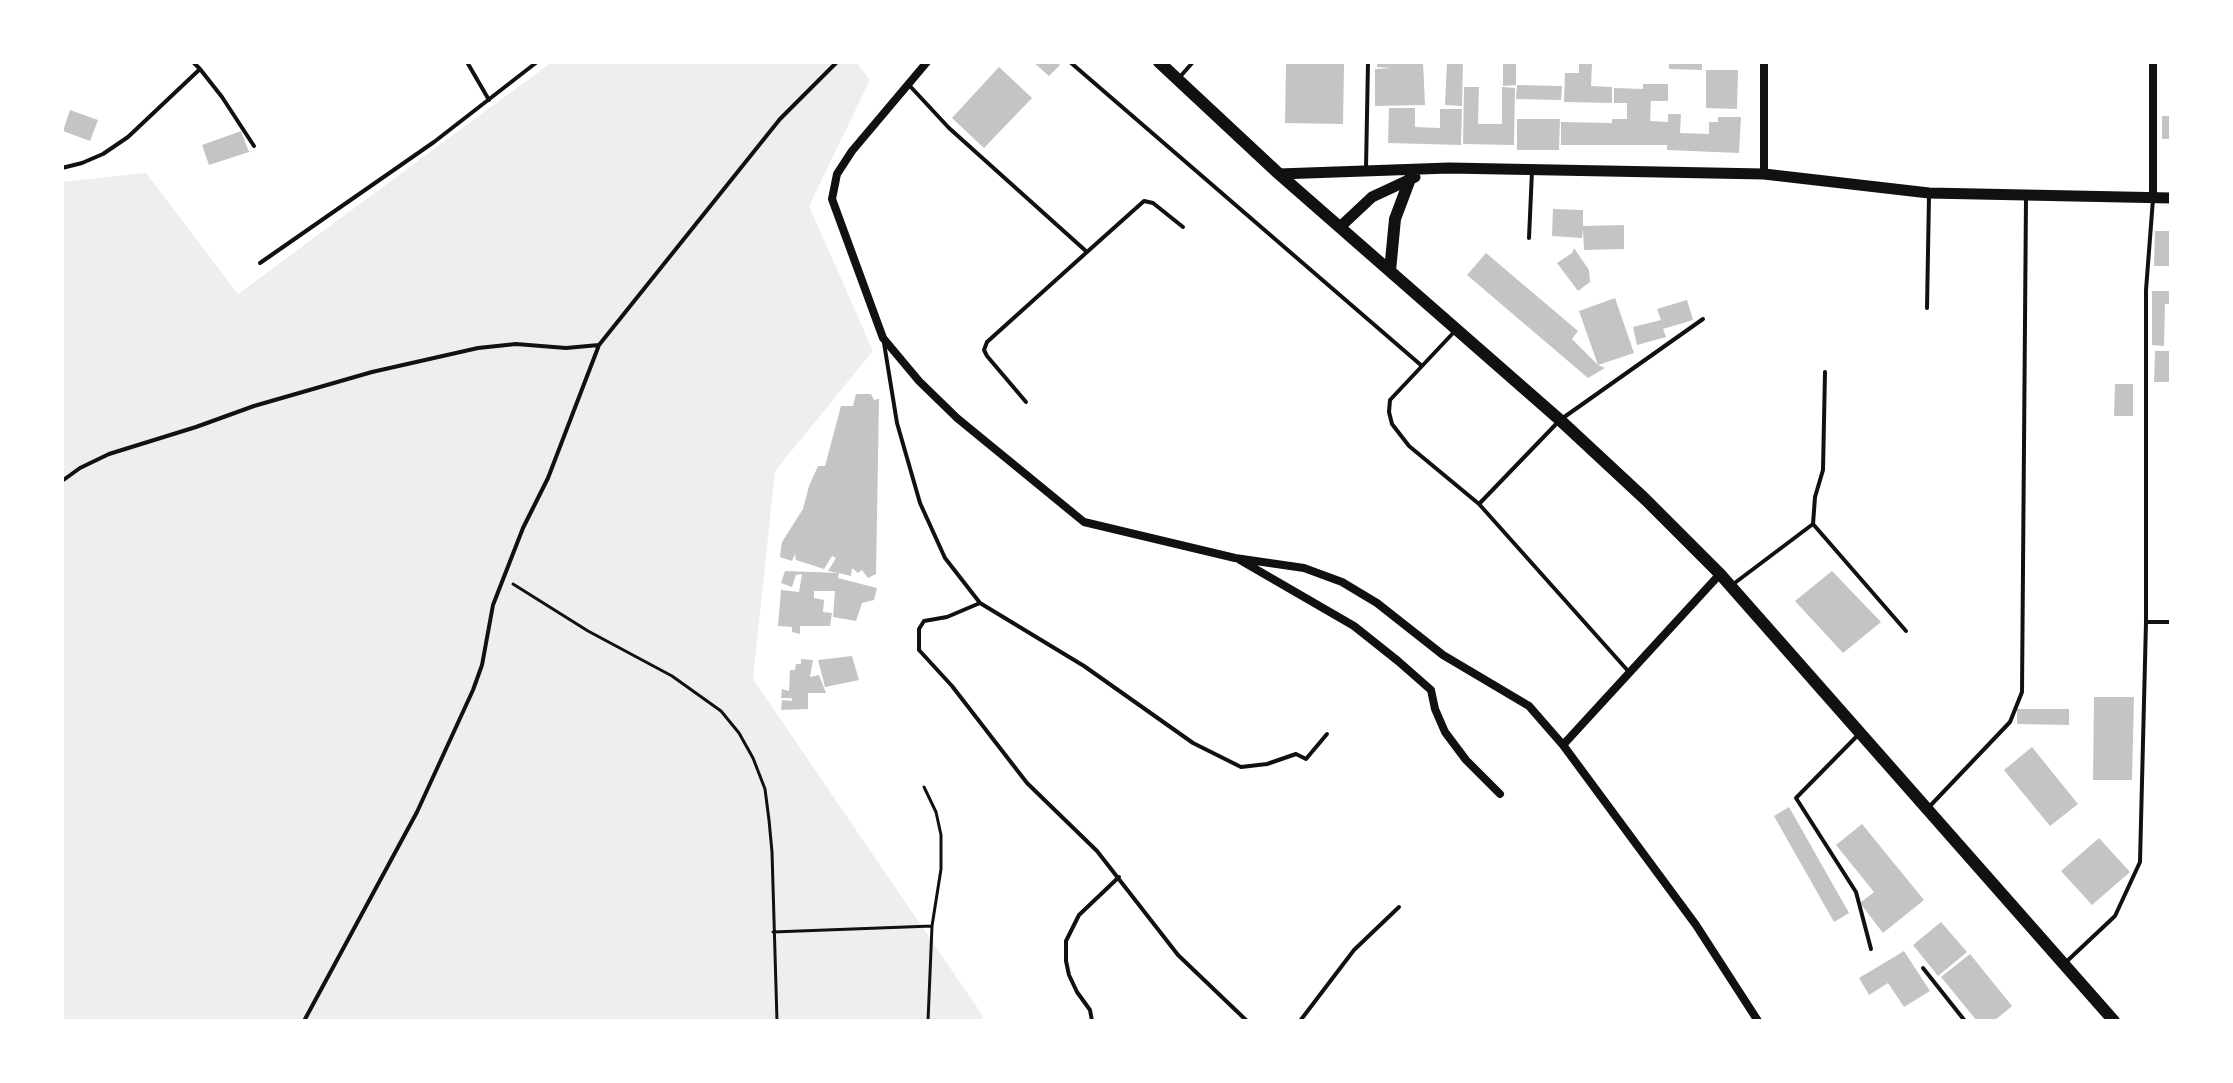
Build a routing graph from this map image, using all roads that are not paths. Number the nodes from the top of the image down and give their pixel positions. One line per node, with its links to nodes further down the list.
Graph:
1 (193, 62): 12 (lane)
2 (467, 62): 15 (lane)
3 (537, 62): 15 (lane)
4 (837, 62): 38 (lane)
5 (927, 62): 14 (street)
6 (1070, 62): 39 (lane)
7 (1159, 62): 13 (main road)
8 (1193, 62): 13 (lane)
9 (1368, 62): 20 (lane)
10 (1764, 62): 22 (street)
11 (2153, 62): 26 (street)
12 (200, 69): 16 (lane); 17 (lane)
13 (1178, 80): 21 (main road)
14 (909, 85): 31 (lane); 37 (street)
15 (489, 100): 32 (lane)
16 (254, 146)
17 (62, 168)
18 (1449, 168): 19 (street); 20 (street); 23 (street)
19 (1532, 169): 22 (street); 30 (lane)
20 (1366, 171): 21 (street)
21 (1279, 174): 29 (main road)
22 (1764, 174): 24 (street)
23 (1410, 179): 29 (street); 33 (main road)
24 (1929, 193): 25 (street); 34 (lane)
25 (2026, 195): 26 (street); 58 (lane)
26 (2153, 198): 27 (street); 50 (lane)
27 (2171, 198)
28 (1183, 227): 31 (lane)
29 (1340, 227): 33 (main road)
30 (1529, 238)
31 (1087, 252): 41 (lane)
32 (260, 263)
33 (1390, 271): 36 (main road)
34 (1927, 308)
35 (1703, 319): 42 (lane)
36 (1456, 330): 39 (lane); 42 (main road)
37 (883, 338): 46 (street); 49 (lane)
38 (599, 345): 43 (lane); 64 (lane)
39 (1422, 366): 44 (lane)
40 (1825, 372): 45 (lane)
41 (1026, 402)
42 (1560, 420): 44 (lane); 47 (main road)
43 (62, 481)
44 (1479, 504): 53 (lane)
45 (1813, 524): 48 (lane); 52 (lane)
46 (1235, 558): 56 (street); 57 (street)
47 (1720, 574): 48 (main road); 53 (street)
48 (1730, 586): 54 (main road)
49 (980, 603): 55 (lane); 59 (lane)
50 (2146, 622): 51 (lane); 62 (lane)
51 (2171, 622)
52 (1906, 631)
53 (1629, 672): 56 (street)
54 (1860, 733): 58 (main road); 61 (lane)
55 (1327, 734)
56 (1563, 745): 68 (street)
57 (1500, 794)
58 (1927, 809): 62 (main road)
59 (1119, 877): 65 (lane); 66 (lane)
60 (1399, 907): 67 (lane)
61 (1871, 949)
62 (2064, 964): 70 (main road)
63 (1923, 968): 69 (lane)
64 (304, 1021)
65 (1092, 1021)
66 (1247, 1021)
67 (1300, 1021)
68 (1758, 1021)
69 (1965, 1021)
70 (2114, 1021)

